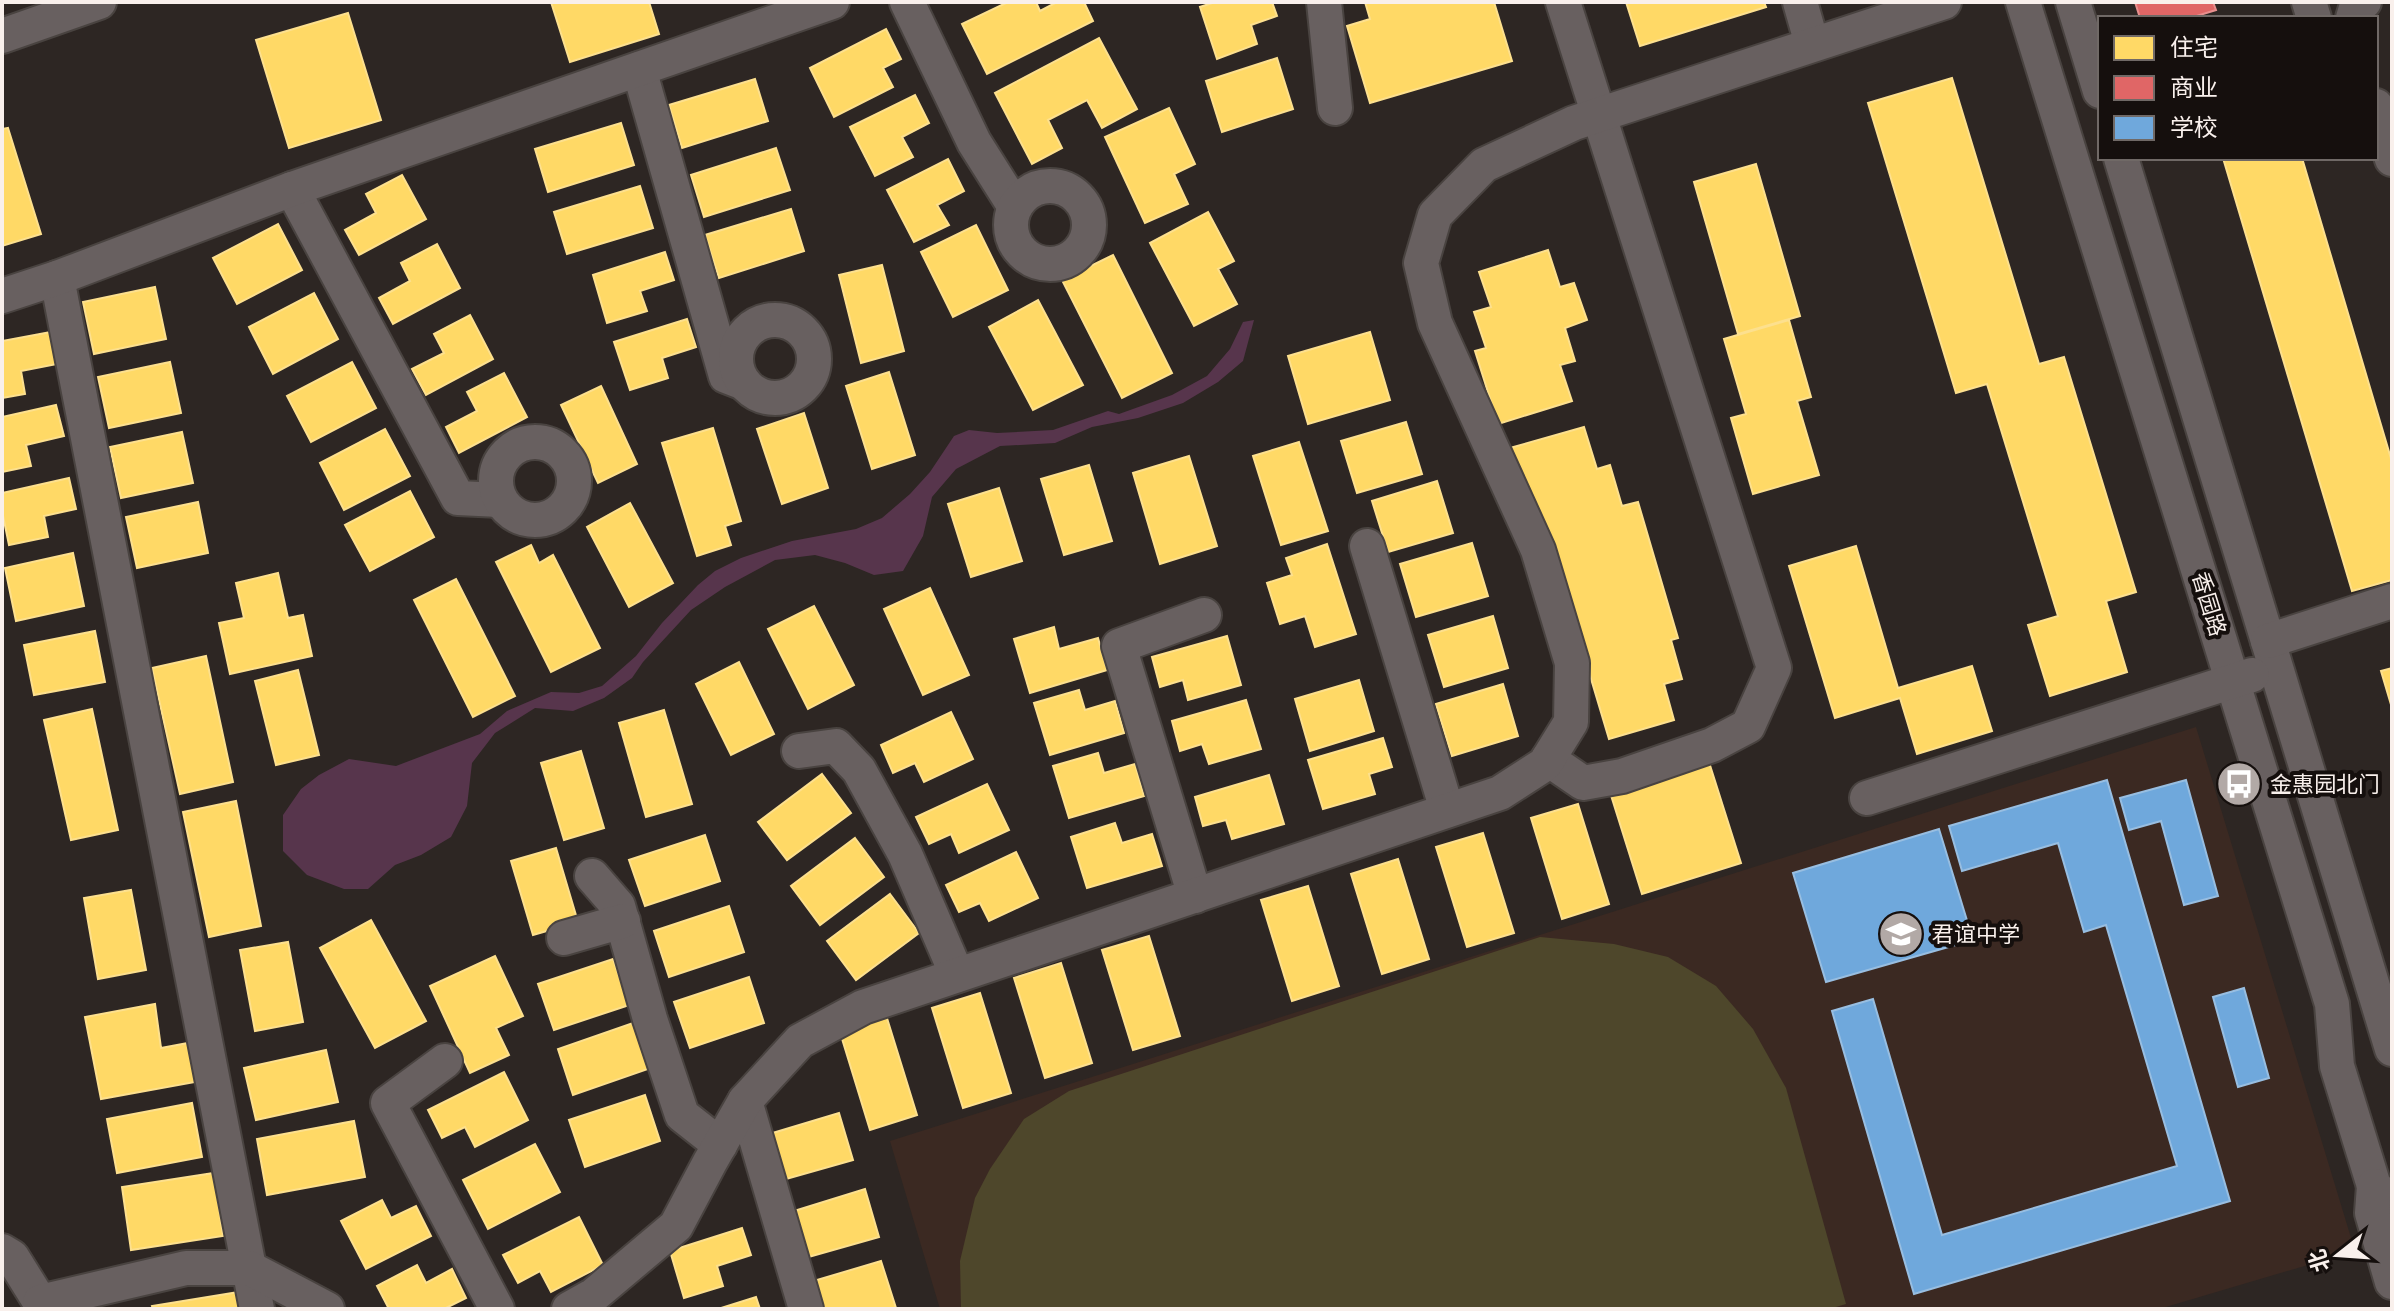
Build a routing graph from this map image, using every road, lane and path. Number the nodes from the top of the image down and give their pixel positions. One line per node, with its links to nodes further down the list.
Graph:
1 (99, 2): 10 (street)
2 (832, 2): 12 (street)
3 (907, 2): 20 (street)
4 (1324, 2): 14 (street)
5 (1563, 2): 16 (street)
6 (1800, 2): 11 (street)
7 (1944, 2): 11 (street)
8 (2023, 2): 29 (street, 香园路)
9 (2073, 2): 13 (street)
10 (2, 36)
11 (1812, 44): 16 (street)
12 (639, 69): 19 (street); 23 (street)
13 (2098, 84)
14 (1335, 108)
15 (2378, 113): 17 (street)
16 (1597, 115): 31 (street); 31 (street)
17 (2392, 159)
18 (2122, 160): 28 (street, 香园路)
19 (292, 189): 21 (street); 24 (street)
20 (1015, 207)
21 (57, 278): 22 (street); 45 (street)
22 (2, 296)
23 (744, 383)
24 (500, 500)
25 (1367, 546): 33 (street)
26 (2392, 601): 28 (street)
27 (1204, 615): 35 (street)
28 (2272, 654): 29 (street); 39 (street, 香园路)
29 (2233, 681): 32 (street); 43 (street, 香园路)
30 (799, 751): 38 (street)
31 (1548, 759): 33 (street)
32 (1867, 798)
33 (1447, 810): 35 (street)
34 (592, 876): 36 (street)
35 (1195, 896): 38 (street)
36 (623, 921): 37 (street); 42 (street)
37 (564, 938)
38 (957, 975): 41 (street)
39 (2392, 1049)
40 (445, 1061): 50 (street)
41 (745, 1101): 42 (street); 52 (street)
42 (720, 1145): 51 (street)
43 (2383, 1194): 46 (street, 香园路)
44 (2, 1251): 47 (street)
45 (249, 1268): 47 (street); 48 (street); 49 (street)
46 (2392, 1282)
47 (40, 1306)
48 (257, 1309)
49 (327, 1309)
50 (497, 1309)
51 (569, 1309)
52 (806, 1309)

